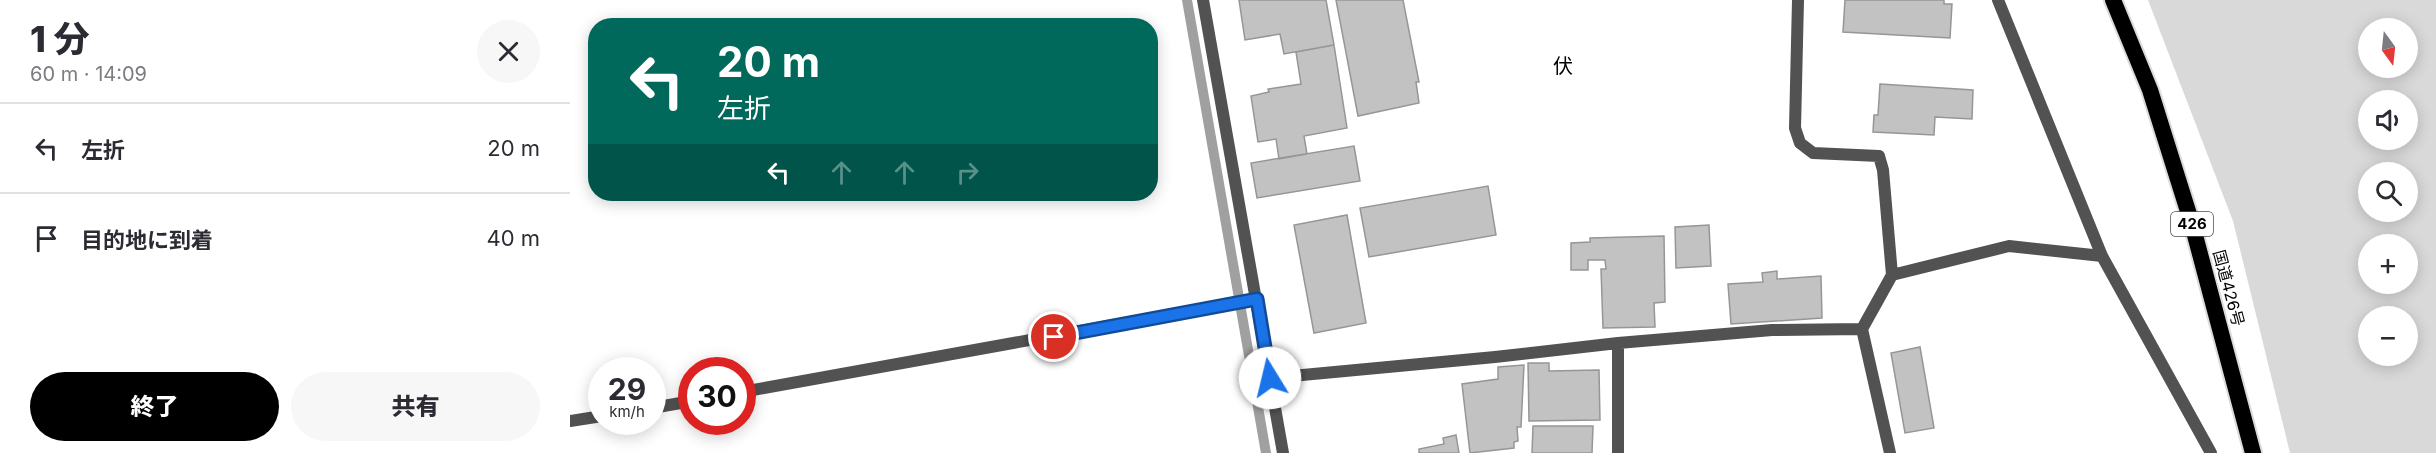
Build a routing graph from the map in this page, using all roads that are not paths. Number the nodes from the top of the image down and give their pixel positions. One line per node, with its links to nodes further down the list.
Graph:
1 (1203, 0): 7 (street)
2 (1798, 0): 6 (street)
3 (1998, 0): 5 (street)
4 (2114, 0): 18 (highway, 国道426号 / 426)
5 (2102, 256): 6 (street); 17 (street)
6 (1892, 275): 8 (street)
7 (1257, 299): 10 (street); 11 (street)
8 (1862, 329): 9 (street); 16 (street)
9 (1618, 343): 10 (street); 15 (street)
10 (1270, 378): 14 (street)
11 (756, 390)
12 (588, 418): 13 (street)
13 (570, 421)
14 (1284, 453)
15 (1618, 453)
16 (1890, 453)
17 (2211, 453)
18 (2253, 453)

